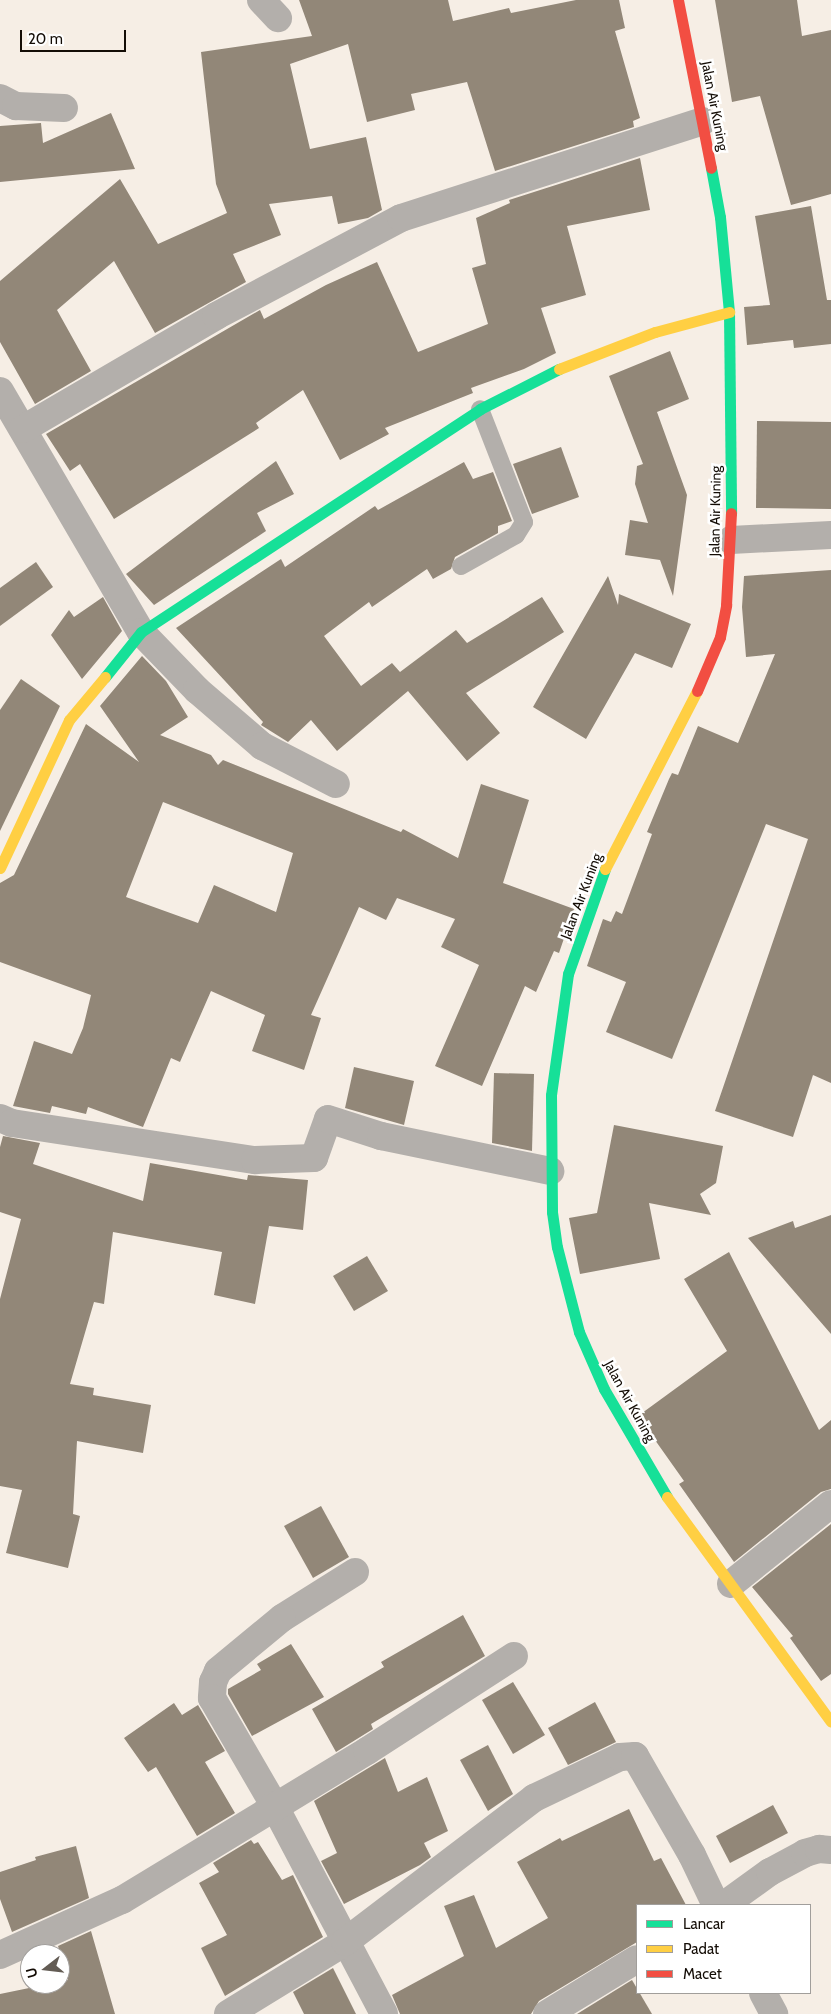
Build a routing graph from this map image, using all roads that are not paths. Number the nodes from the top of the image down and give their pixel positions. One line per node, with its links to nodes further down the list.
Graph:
1 (678, 0): 4 (street, Jalan Air Kuning)
2 (0, 98): 3 (street)
3 (64, 108)
4 (703, 121): 5 (street, Jalan Air Kuning); 8 (street)
5 (729, 312): 7 (street); 10 (street, Jalan Air Kuning)
6 (0, 391): 8 (street)
7 (480, 409): 11 (lane); 12 (street)
8 (23, 429): 12 (street)
9 (831, 535): 10 (street)
10 (731, 540): 16 (street, Jalan Air Kuning)
11 (461, 566)
12 (141, 632): 13 (street); 14 (street)
13 (336, 784)
14 (0, 868)
15 (0, 1118): 16 (street)
16 (550, 1172): 19 (street, Jalan Air Kuning)
17 (831, 1504): 19 (street)
18 (355, 1572): 22 (street)
19 (731, 1584): 21 (street, Jalan Air Kuning)
20 (514, 1656): 22 (street)
21 (831, 1722)
22 (274, 1805): 26 (street); 27 (street)
23 (831, 1850): 25 (street)
24 (716, 1904): 26 (street)
25 (725, 1904)
26 (345, 1942): 31 (street); 32 (street)
27 (0, 1955)
28 (636, 1960): 30 (street)
29 (764, 1994): 33 (street)
30 (557, 2011)
31 (228, 2014)
32 (384, 2014)
33 (774, 2014)

